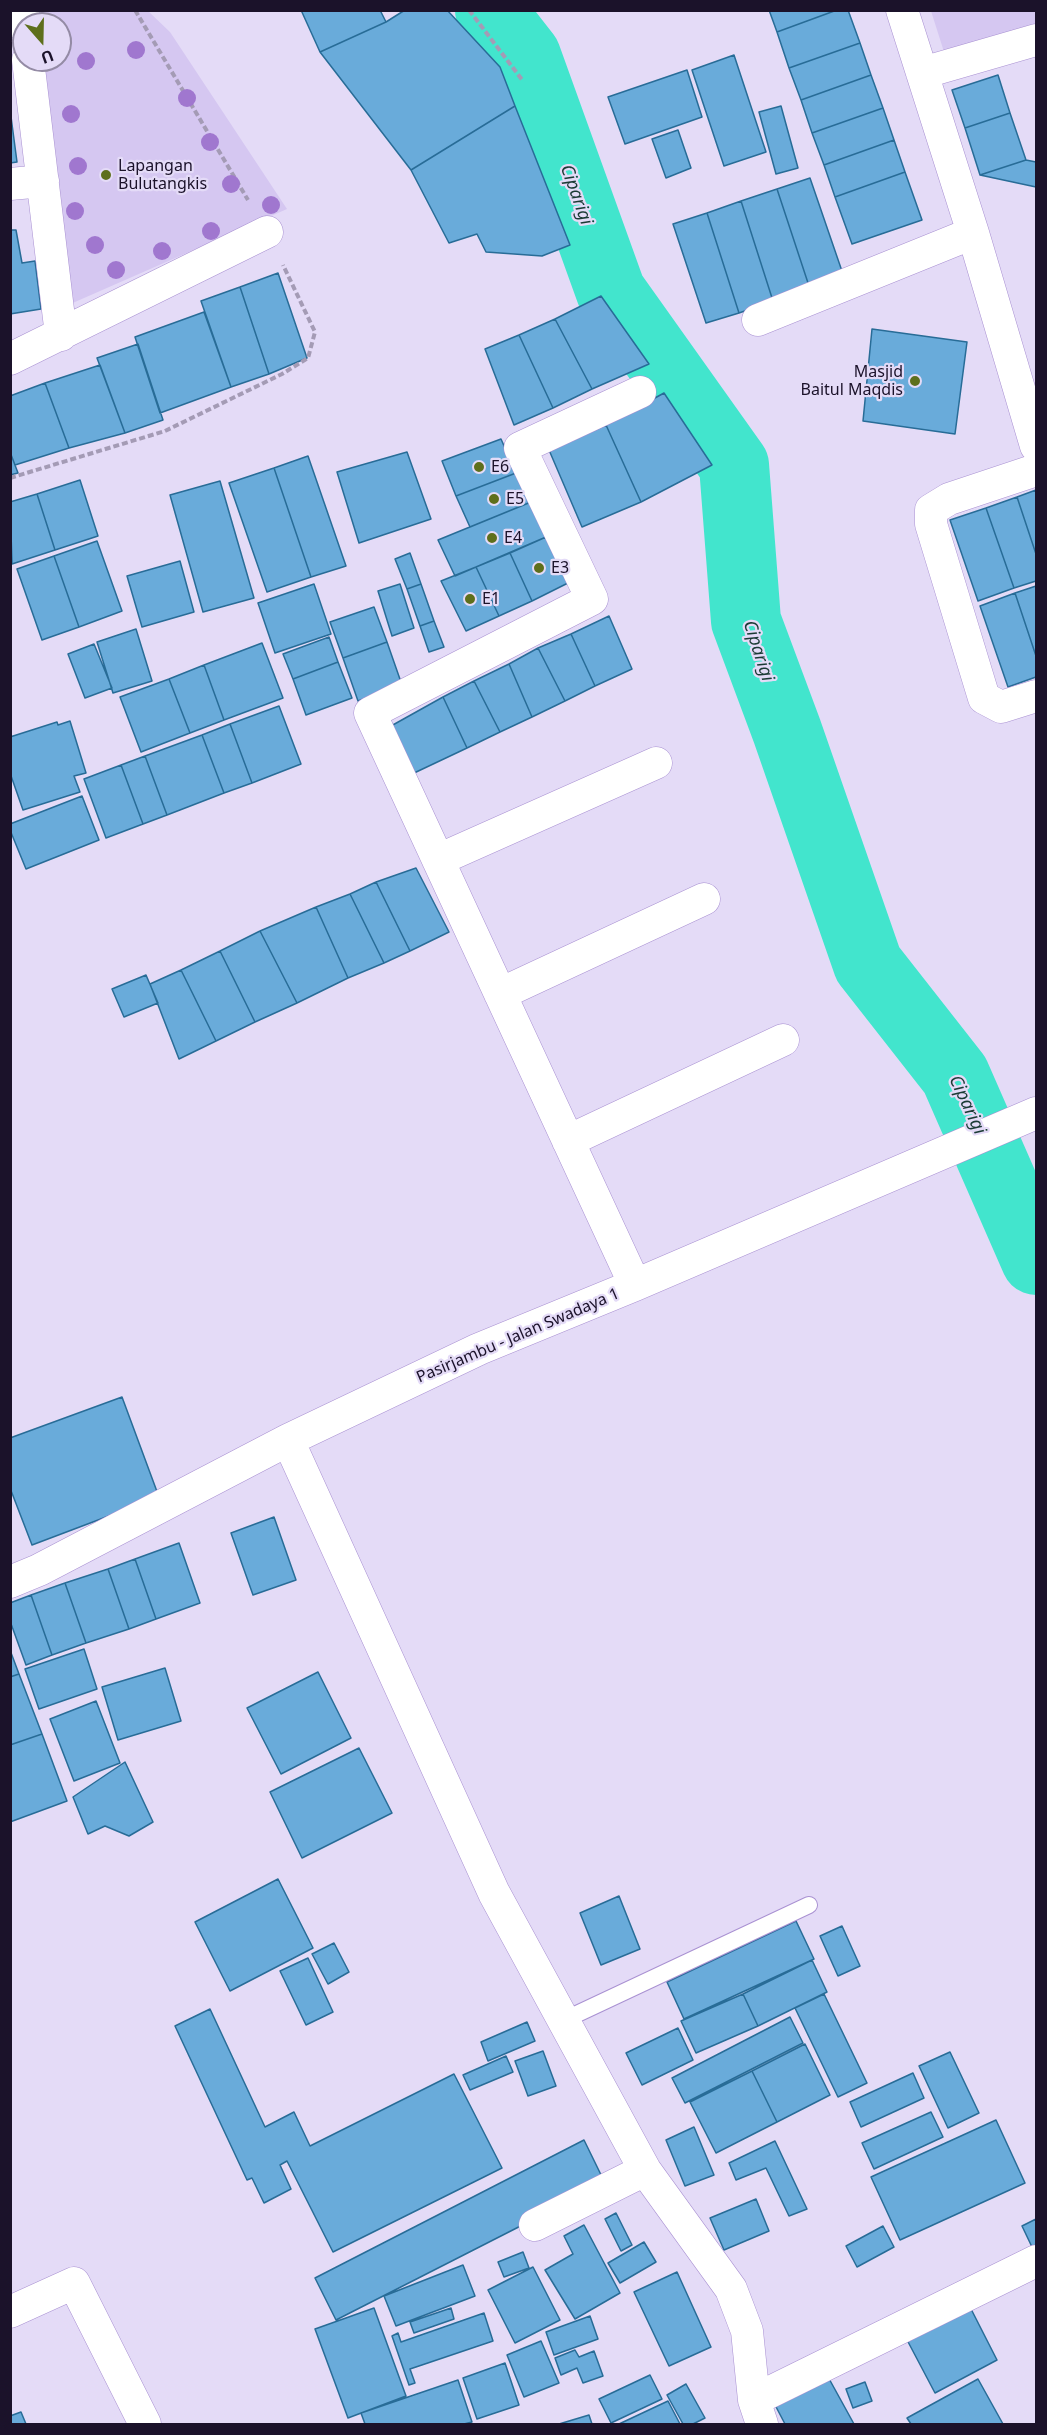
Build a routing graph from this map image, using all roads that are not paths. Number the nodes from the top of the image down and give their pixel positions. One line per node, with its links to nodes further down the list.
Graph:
1 (902, 10): 4 (street)
2 (1036, 40): 4 (street)
3 (29, 72): 5 (street)
4 (922, 73): 8 (street)
5 (43, 181): 6 (street); 10 (street)
6 (10, 184)
7 (267, 232): 10 (street)
8 (973, 233): 9 (street); 13 (street)
9 (758, 320)
10 (61, 335): 11 (street)
11 (10, 359)
12 (640, 392): 17 (street)
13 (1036, 446)
14 (1036, 470): 15 (street)
15 (1036, 696)
16 (656, 763): 17 (street)
17 (438, 860): 19 (street)
18 (704, 899): 19 (street)
19 (500, 994): 22 (street)
20 (783, 1040): 22 (street)
21 (1025, 1118): 23 (street, Pasirjambu - Jalan Swadaya 1)
22 (568, 1141): 23 (street)
23 (635, 1286): 24 (street, Pasirjambu - Jalan Swadaya 1)
24 (288, 1440): 25 (street, Pasirjambu - Jalan Swadaya 1); 27 (street)
25 (10, 1582)
26 (808, 1905): 27 (lane)
27 (562, 2021): 28 (street)
28 (645, 2170): 29 (street); 32 (street)
29 (536, 2225)
30 (1036, 2261): 32 (street)
31 (10, 2312): 33 (street)
32 (758, 2412)
33 (145, 2424)

